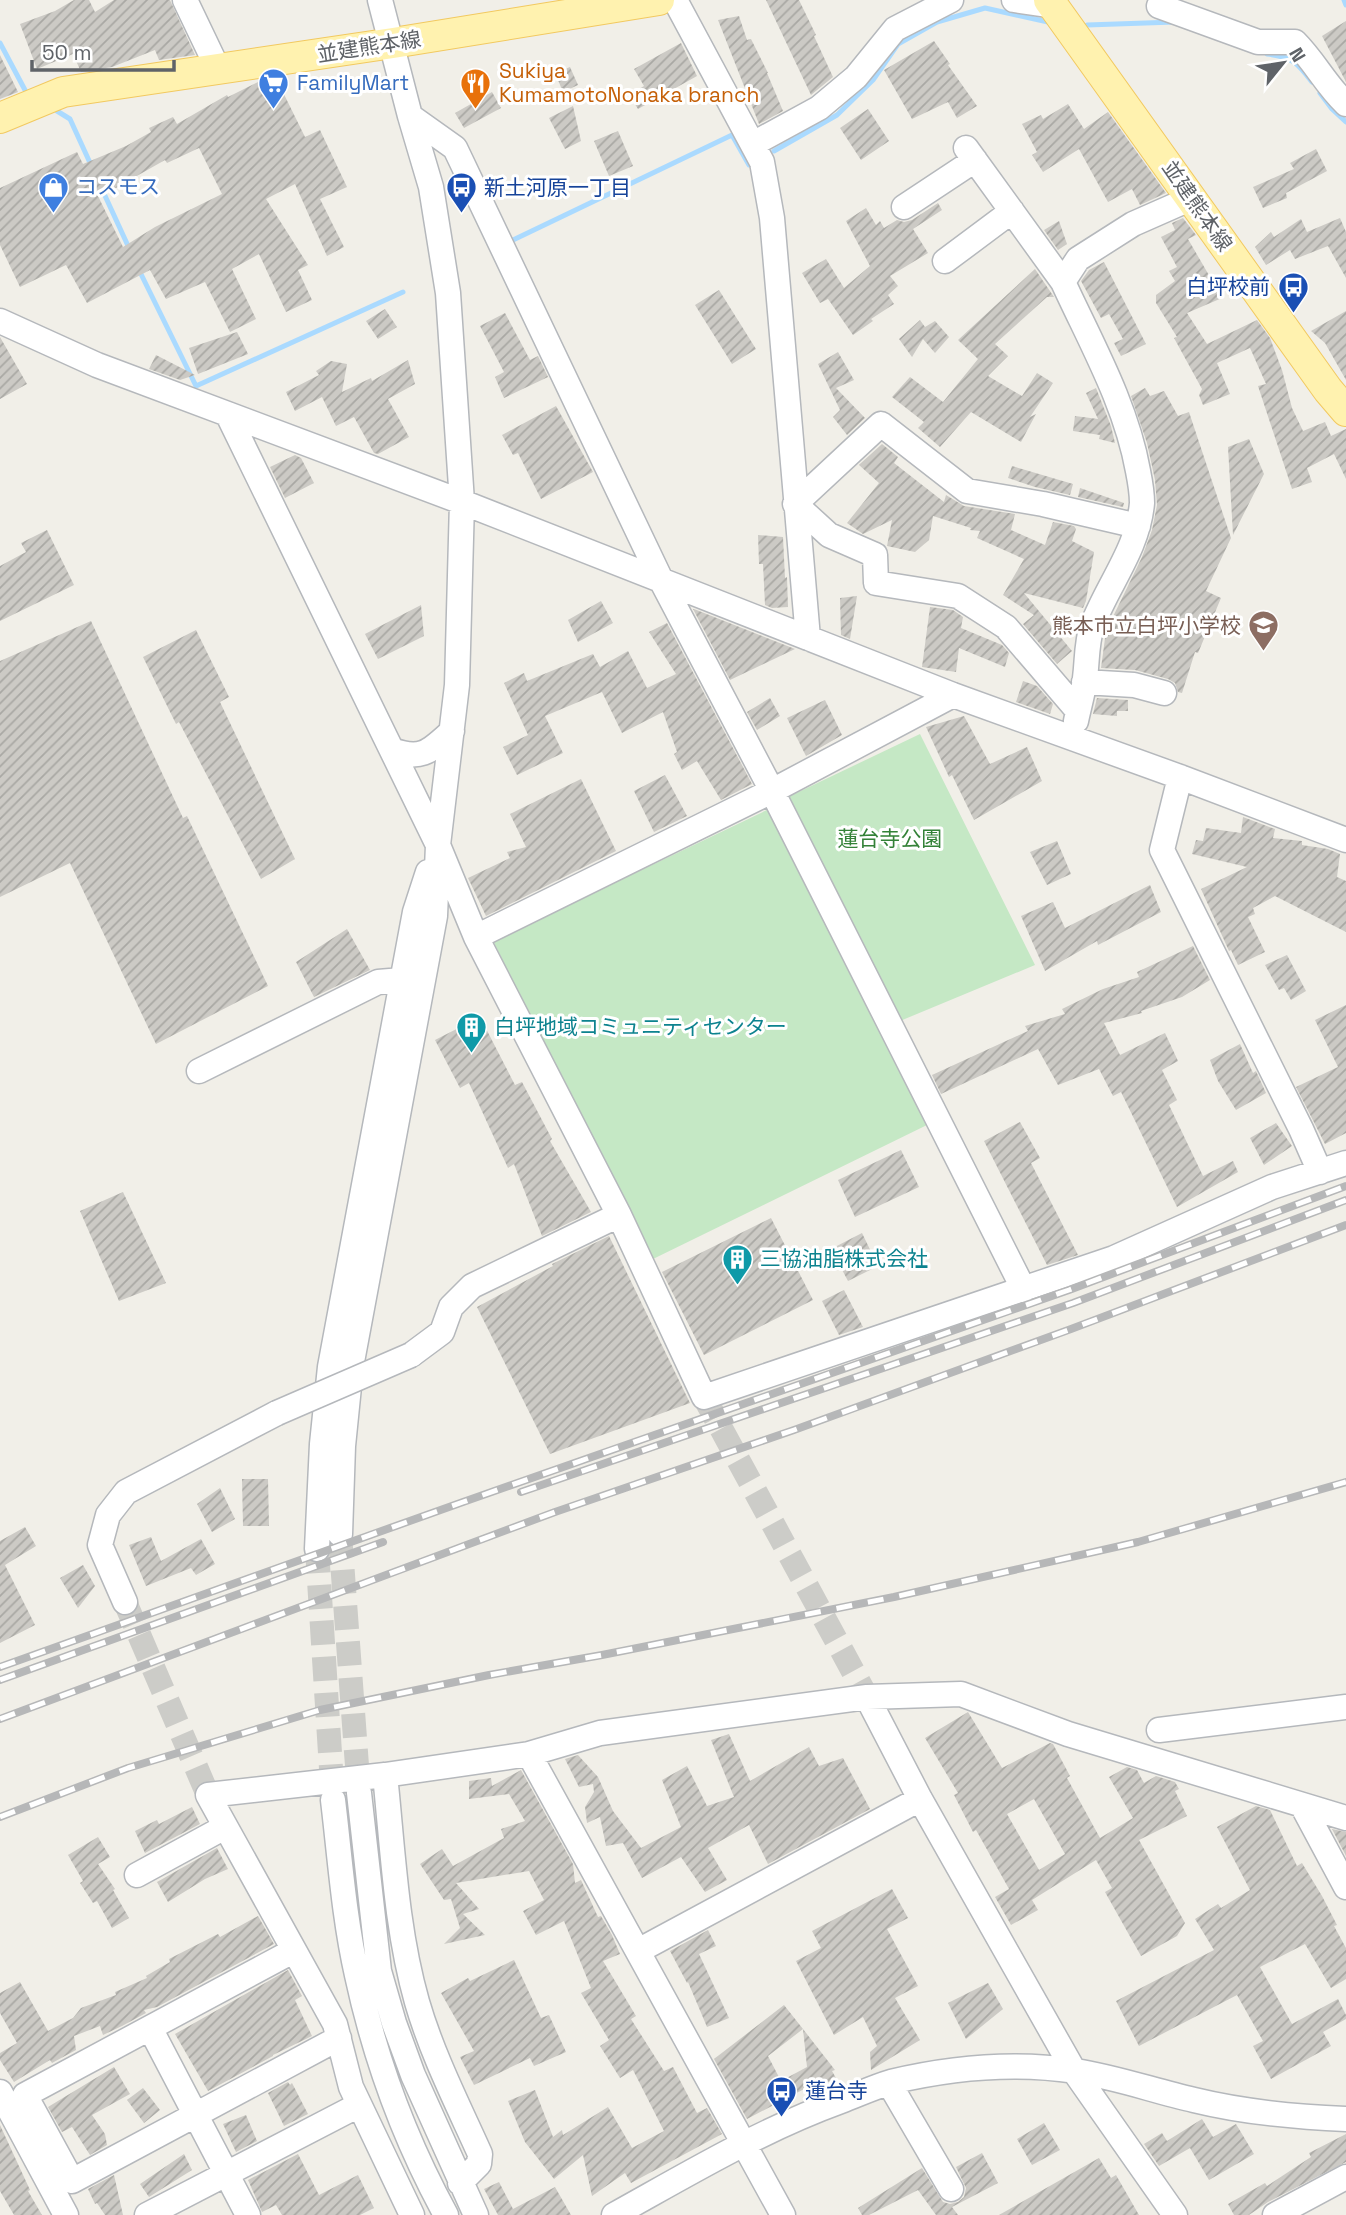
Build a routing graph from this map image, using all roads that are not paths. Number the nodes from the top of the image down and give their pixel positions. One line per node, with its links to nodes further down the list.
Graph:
1 (185, 0): 10 (street)
2 (380, 0): 9 (street)
3 (659, 0): 9 (main road, 並建熊本線)
4 (675, 0): 14 (street)
5 (951, 0): 14 (street)
6 (1014, 0): 7 (street)
7 (1051, 3): 15 (main road, 並建熊本線)
8 (1159, 6): 11 (street)
9 (393, 44): 10 (main road, 並建熊本線); 12 (street)
10 (218, 69): 13 (main road, 並建熊本線)
11 (1346, 104)
12 (410, 116): 23 (street); 26 (street)
13 (0, 118)
14 (753, 144): 24 (street)
15 (1192, 198): 19 (street); 21 (main road, 並建熊本線)
16 (904, 207): 17 (street)
17 (1012, 211): 18 (street); 19 (street)
18 (945, 261)
19 (1063, 282): 25 (street)
20 (0, 321): 22 (street)
21 (1346, 411)
22 (228, 415): 23 (street); 34 (street)
23 (462, 502): 26 (street); 32 (street)
24 (794, 504): 25 (street); 27 (street); 31 (street)
25 (1138, 526): 28 (street)
26 (661, 580): 27 (street); 36 (street)
27 (808, 638): 30 (street)
28 (1084, 682): 29 (street); 31 (street)
29 (1164, 694)
30 (953, 695): 33 (street); 36 (street)
31 (1078, 711): 33 (street)
32 (452, 731): 34 (street); 38 (street)
33 (1072, 739): 35 (street)
34 (392, 750): 38 (street)
35 (1180, 777): 37 (street); 43 (street)
36 (772, 791): 39 (street); 45 (street)
37 (1346, 841)
38 (438, 845): 39 (street); 40 (street); 46 (street)
39 (476, 937): 44 (street)
40 (402, 980): 41 (street); 47 (street)
41 (200, 1072)
42 (1346, 1163): 43 (street)
43 (1320, 1172): 45 (street)
44 (619, 1215): 45 (street); 48 (street, bridge)
45 (1024, 1290)
46 (340, 1534)
47 (317, 1549)
48 (125, 1602)
49 (867, 1697): 52 (street); 55 (street); 57 (street)
50 (1346, 1707): 51 (street)
51 (1159, 1730)
52 (529, 1754): 53 (street); 63 (street)
53 (386, 1776): 59 (street); 75 (street)
54 (359, 1793): 75 (street)
55 (920, 1799): 63 (street); 66 (street)
56 (333, 1800): 81 (street)
57 (1302, 1805): 58 (street); 61 (street)
58 (1346, 1818)
59 (225, 1827): 60 (street); 62 (street)
60 (137, 1875)
61 (1346, 1887)
62 (293, 1951): 64 (street); 65 (street)
63 (638, 1951): 72 (street)
64 (150, 2028): 70 (street); 70 (street)
65 (339, 2038): 69 (street); 70 (street)
66 (1074, 2071): 67 (street); 71 (street); 85 (street)
67 (889, 2083): 72 (street); 76 (street)
68 (0, 2092): 77 (street)
69 (359, 2105): 73 (street); 80 (street)
70 (195, 2114): 73 (street)
71 (1346, 2119)
72 (744, 2143): 83 (street); 84 (street)
73 (226, 2174): 78 (street); 79 (street)
74 (1346, 2178): 86 (street)
75 (460, 2183): 82 (street)
76 (951, 2189)
77 (66, 2215)
78 (147, 2215)
79 (248, 2215)
80 (412, 2215)
81 (446, 2215)
82 (476, 2215)
83 (614, 2215)
84 (783, 2215)
85 (1175, 2215)
86 (1275, 2215)

